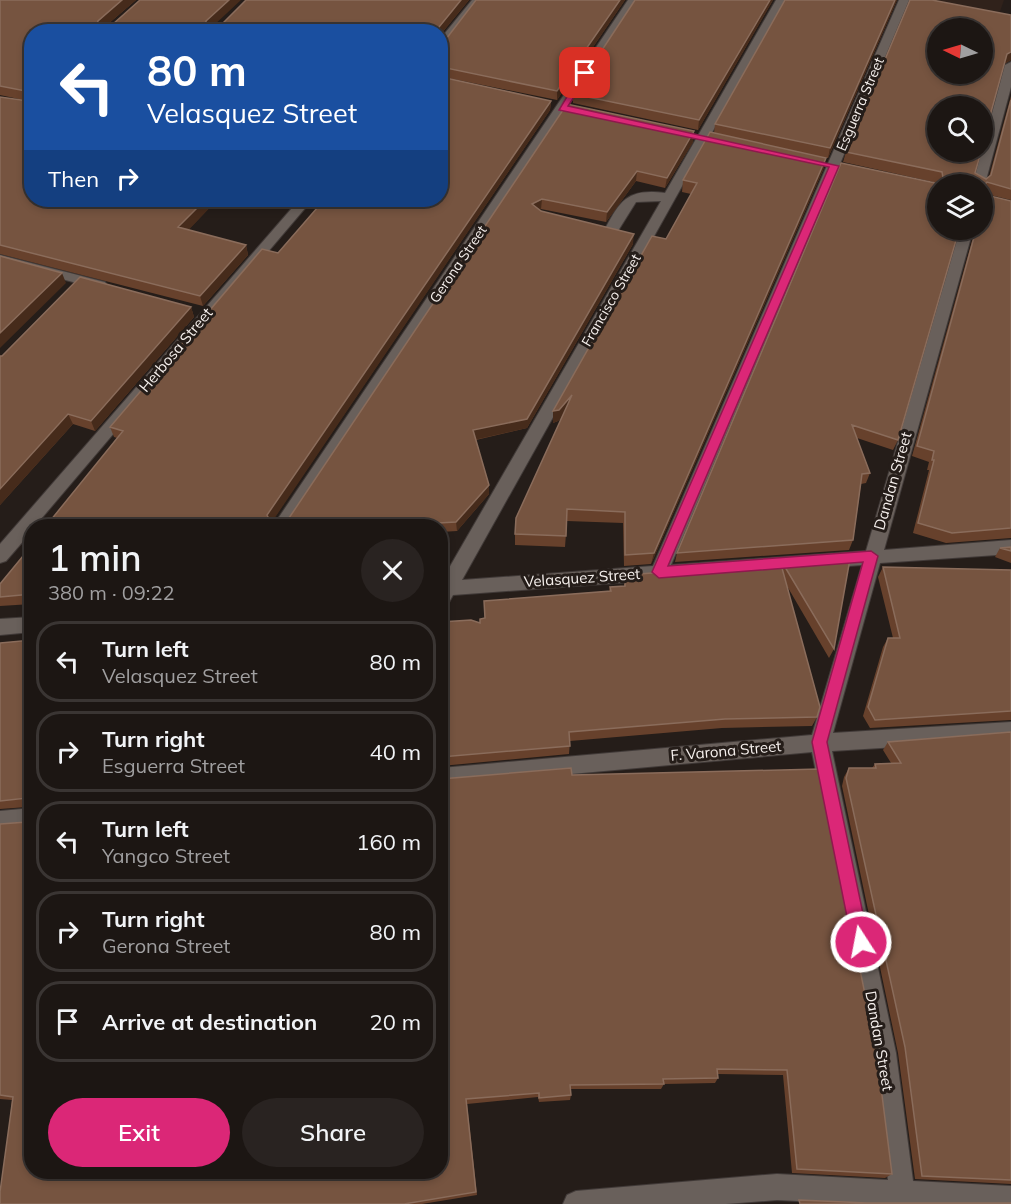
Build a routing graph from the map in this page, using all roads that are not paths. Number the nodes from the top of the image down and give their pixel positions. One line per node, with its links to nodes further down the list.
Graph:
1 (478, 0): 5 (street)
2 (633, 0): 17 (street, Gerona Street)
3 (781, 0): 8 (street, Francisco Street)
4 (904, 0): 22 (street, Esguerra Street)
5 (448, 36)
6 (1011, 65): 7 (street)
7 (982, 174)
8 (669, 198): 10 (street, Francisco Street); 10 (street)
9 (299, 207): 16 (street, Herbosa Street)
10 (623, 233): 23 (street, Francisco Street)
11 (964, 240): 21 (street, Dandan Street)
12 (0, 259): 13 (street)
13 (81, 280): 14 (street); 15 (street)
14 (115, 289)
15 (64, 296)
16 (30, 519)
17 (286, 519)
18 (24, 527): 20 (street, Herbosa Street)
19 (1011, 547): 21 (street, Velasquez Street)
20 (0, 556)
21 (871, 556): 22 (street, Velasquez Street); 28 (street, Dandan Street)
22 (659, 572): 24 (street, Velasquez Street)
23 (448, 583)
24 (448, 593)
25 (24, 625): 26 (street)
26 (0, 627)
27 (1011, 731): 28 (street, F. Varona Street)
28 (820, 742): 29 (street, F. Varona Street); 32 (street, Dandan Street)
29 (448, 776)
30 (24, 819): 31 (street)
31 (0, 822)
32 (902, 1194): 33 (street); 34 (street)
33 (1011, 1199)
34 (576, 1204)

